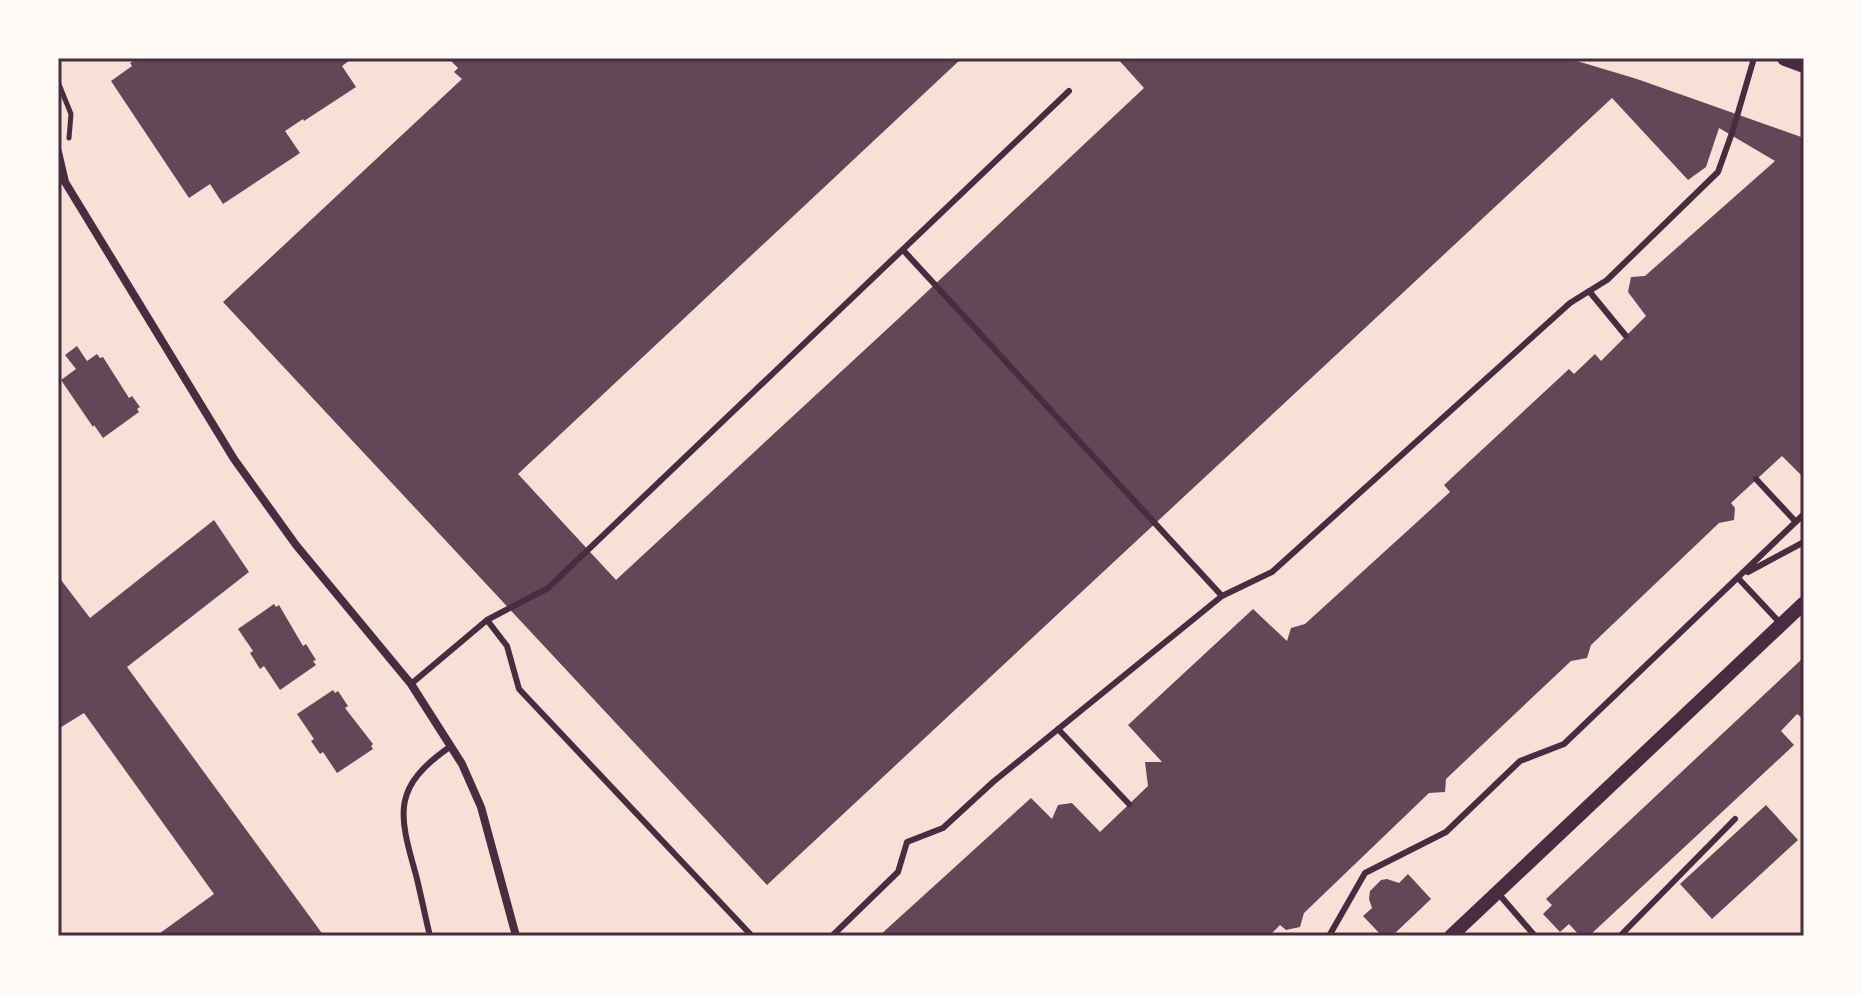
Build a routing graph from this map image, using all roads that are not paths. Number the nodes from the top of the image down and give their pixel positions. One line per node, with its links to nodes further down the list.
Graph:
1 (1754, 58): 8 (lane)
2 (1785, 58): 3 (main road)
3 (1804, 65)
4 (1069, 91): 7 (lane)
5 (58, 152): 6 (street)
6 (62, 179): 19 (street)
7 (903, 250): 15 (lane); 17 (lane)
8 (1589, 291): 9 (lane); 15 (lane)
9 (1626, 336)
10 (1756, 479): 12 (lane)
11 (1804, 514): 12 (lane)
12 (1796, 522): 14 (lane)
13 (1804, 542): 14 (lane)
14 (1738, 578): 18 (lane); 29 (lane)
15 (1222, 596): 20 (lane)
16 (1804, 603): 18 (street)
17 (487, 620): 19 (lane); 27 (lane)
18 (1781, 624): 24 (street)
19 (411, 684): 21 (street)
20 (1058, 729): 22 (lane); 28 (lane)
21 (451, 746): 25 (lane); 26 (street)
22 (1129, 804)
23 (1735, 819): 32 (lane)
24 (1497, 892): 30 (street); 31 (lane)
25 (430, 936)
26 (516, 936)
27 (752, 936)
28 (832, 936)
29 (1329, 936)
30 (1451, 936)
31 (1535, 936)
32 (1620, 936)

